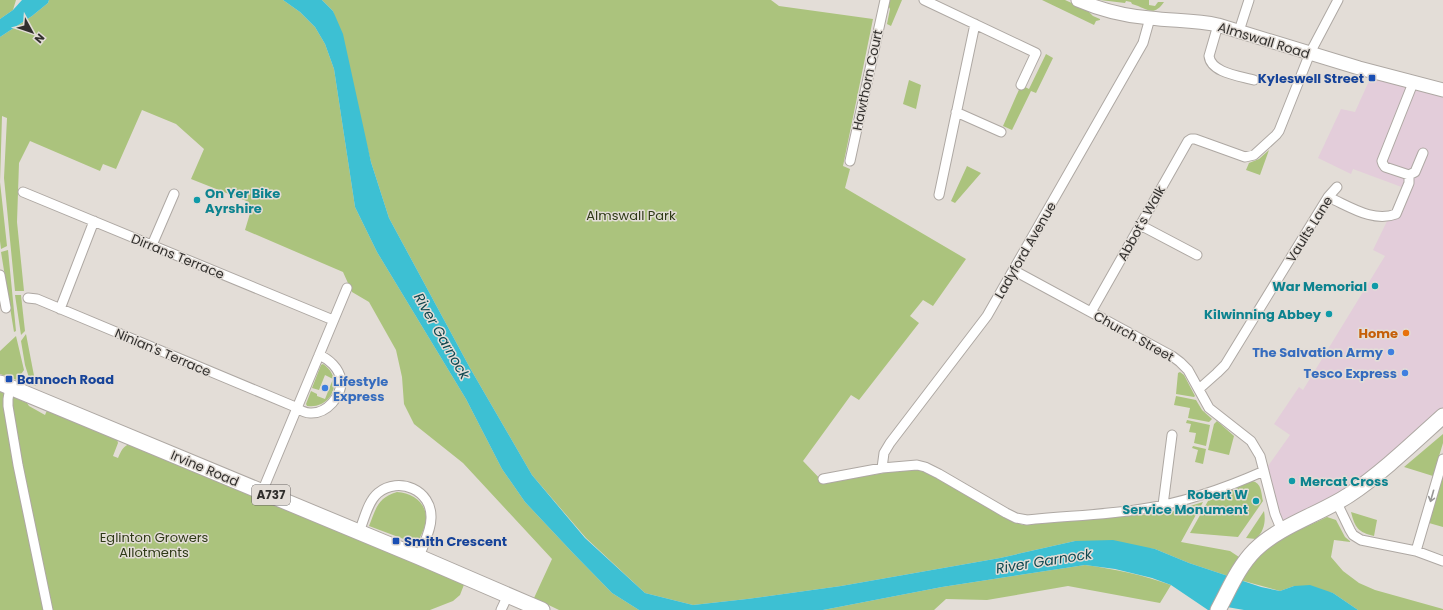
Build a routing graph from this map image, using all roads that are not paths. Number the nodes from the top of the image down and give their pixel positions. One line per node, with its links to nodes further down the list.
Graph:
1 (884, 0): 18 (street, Hawthorn Court)
2 (924, 0): 7 (street)
3 (1249, 0): 9 (street)
4 (1338, 0): 10 (street)
5 (1082, 1): 6 (main road, Almswall Road)
6 (1150, 18): 8 (main road, Almswall Road); 29 (street, Ladyford Avenue)
7 (974, 24): 13 (street); 15 (street)
8 (1218, 25): 9 (main road, Almswall Road); 11 (street)
9 (1239, 31): 10 (main road, Almswall Road)
10 (1310, 53): 12 (main road, Almswall Road); 26 (street, Abbot's Walk)
11 (1254, 80)
12 (1413, 83): 14 (main road, Almswall Road); 19 (street)
13 (1021, 85)
14 (1443, 90)
15 (956, 112): 16 (street); 23 (street)
16 (1001, 132)
17 (1423, 153): 19 (street)
18 (850, 161)
19 (1409, 175): 24 (street)
20 (1337, 187): 24 (street, Vaults Lane)
21 (23, 192): 25 (street, Dirrans Terrace)
22 (174, 194): 27 (street)
23 (939, 195)
24 (1328, 197): 39 (street, Vaults Lane)
25 (94, 222): 27 (street, Dirrans Terrace); 34 (street)
26 (1140, 224): 28 (street); 35 (street, Abbot's Walk)
27 (152, 245): 36 (street, Dirrans Terrace)
28 (1197, 256)
29 (1014, 270): 35 (street, Church Street); 44 (street, Ladyford Avenue)
30 (0, 275): 33 (street)
31 (347, 288): 36 (street)
32 (28, 298): 34 (street, Ninian's Terrace)
33 (6, 308)
34 (60, 309): 40 (street, Ninian's Terrace)
35 (1091, 312): 39 (street, Church Street)
36 (333, 320): 37 (street)
37 (319, 355): 40 (street); 40 (street, Ninian's Terrace)
38 (5, 385): 47 (main road, Irvine Road / A737); 56 (street)
39 (1199, 389): 45 (street, Church Street)
40 (297, 408): 47 (street)
41 (1443, 416): 48 (main road)
42 (1172, 435): 49 (street)
43 (1443, 458): 52 (street, one-way to 52)
44 (882, 468): 46 (street); 49 (street)
45 (1264, 471): 49 (street); 50 (street, Church Street)
46 (823, 479)
47 (262, 492): 51 (main road, Irvine Road / A737)
48 (1337, 503): 50 (main road); 52 (street)
49 (1163, 505)
50 (1282, 531): 59 (main road)
51 (359, 532): 53 (main road, Irvine Road / A737); 53 (street)
52 (1416, 551): 54 (street)
53 (419, 557): 55 (main road, Irvine Road / A737)
54 (1443, 561)
55 (508, 595): 57 (street); 58 (main road, Irvine Road / A737)
56 (48, 610)
57 (501, 610)
58 (542, 610)
59 (1218, 610)

